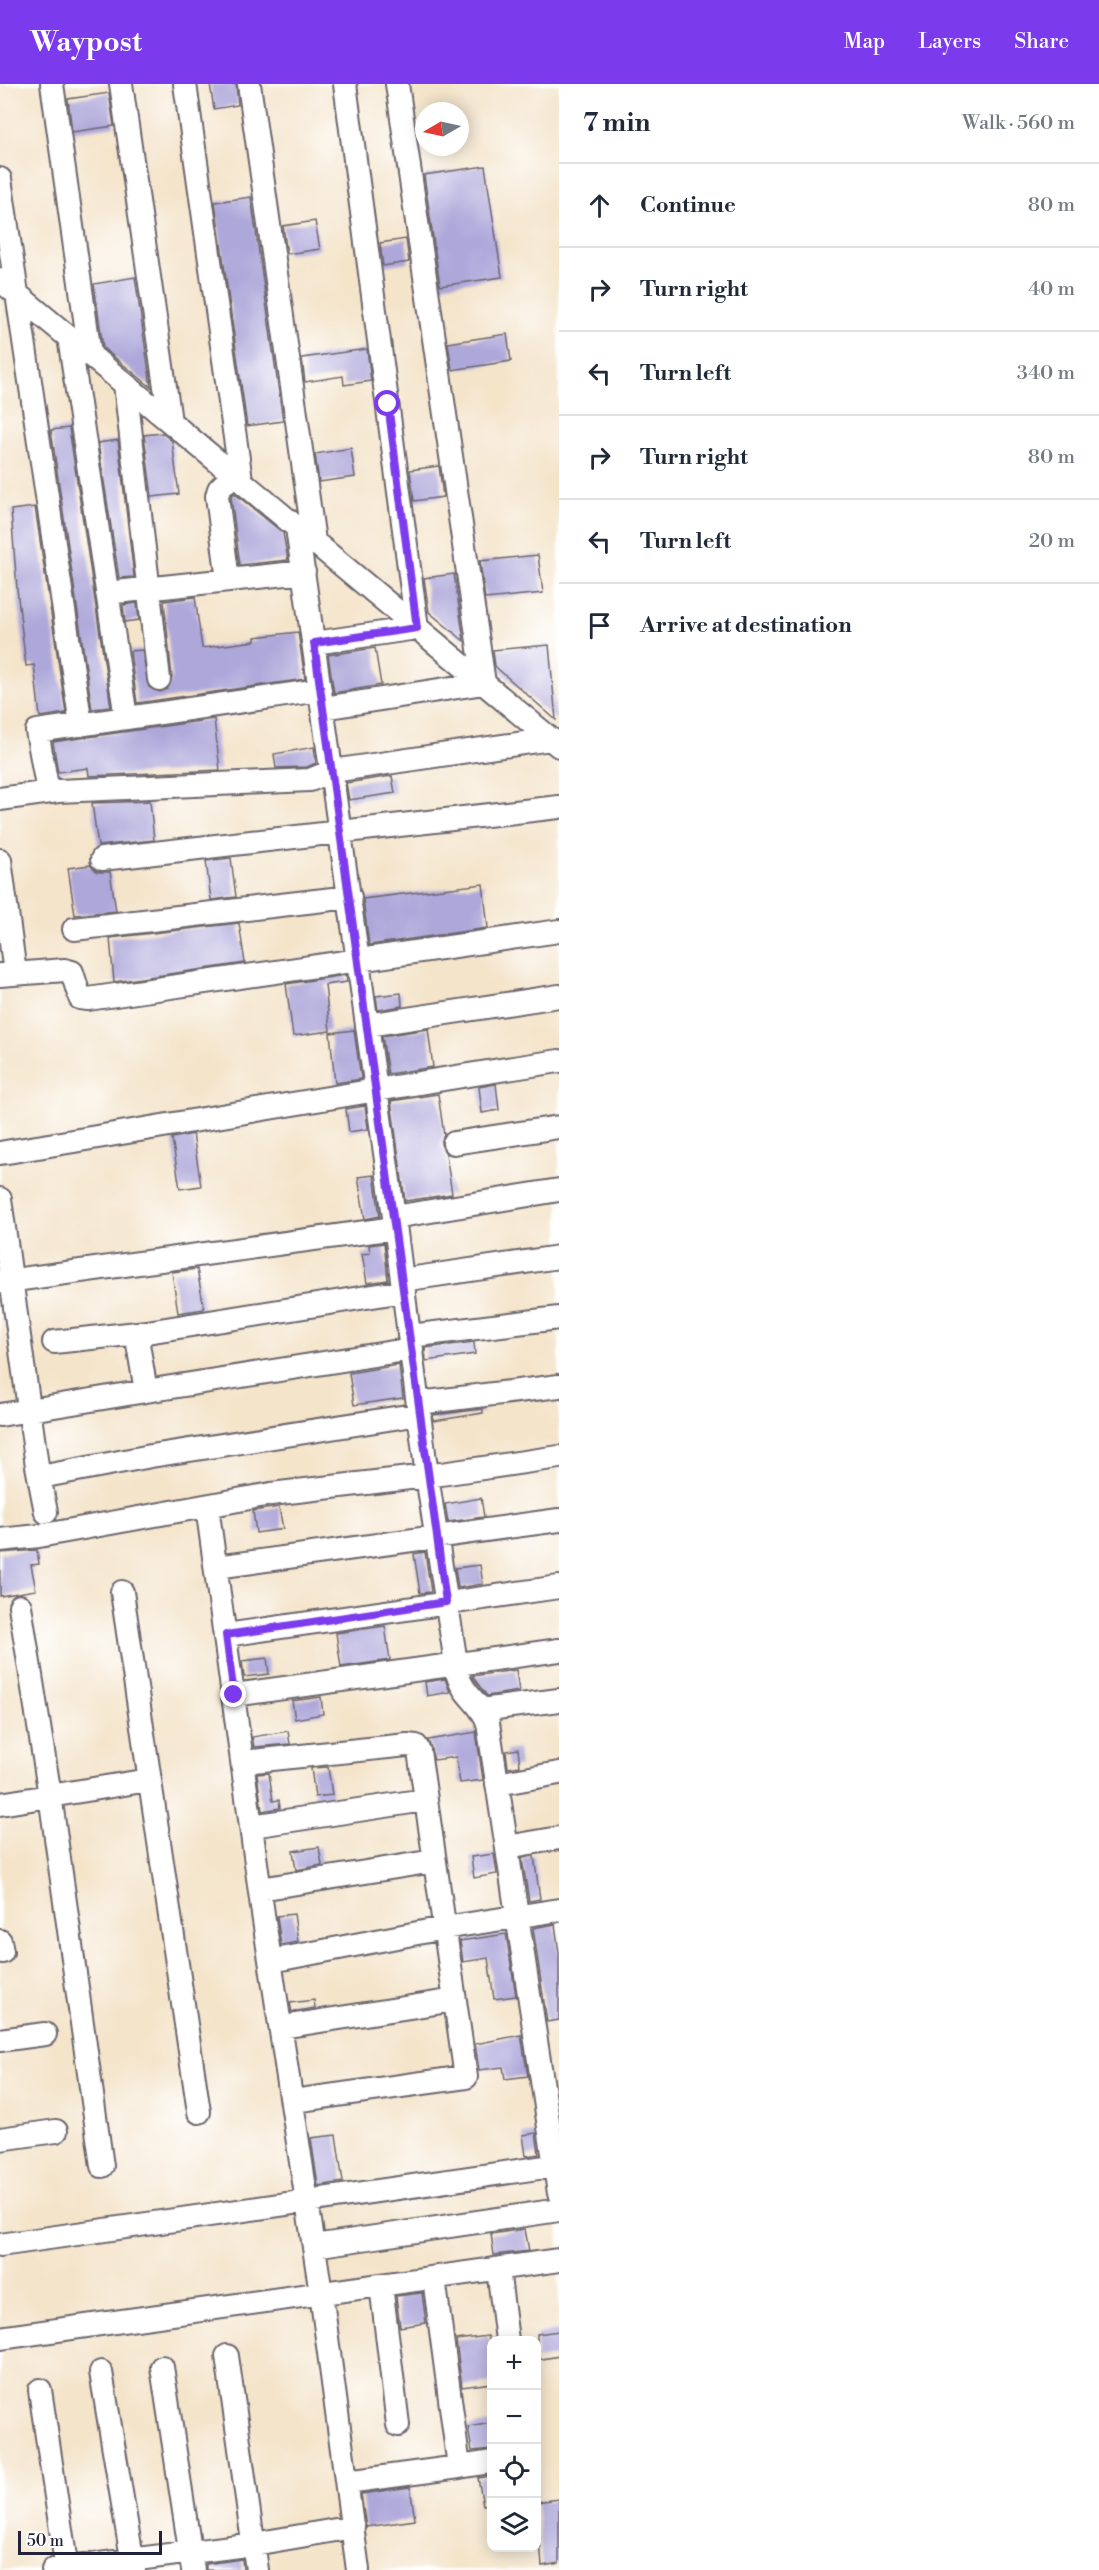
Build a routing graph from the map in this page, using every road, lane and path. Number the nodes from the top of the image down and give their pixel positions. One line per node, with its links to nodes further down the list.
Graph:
1 (52, 84): 10 (street)
2 (121, 84): 12 (street)
3 (185, 84): 13 (street)
4 (249, 84): 14 (street)
5 (345, 84): 19 (street)
6 (397, 84): 22 (street)
7 (0, 179): 8 (street)
8 (8, 286): 9 (street); 25 (street)
9 (69, 337): 10 (street); 18 (street)
10 (90, 354): 11 (street)
11 (125, 384): 12 (street); 17 (street)
12 (170, 421): 13 (street)
13 (237, 477): 14 (street); 16 (street)
14 (305, 535): 15 (street); 19 (street)
15 (304, 572): 16 (street); 20 (street)
16 (228, 580): 17 (street)
17 (148, 588): 18 (street); 21 (street)
18 (107, 593): 24 (street)
19 (417, 628): 20 (street); 22 (street)
20 (314, 643): 23 (street)
21 (159, 679)
22 (484, 683): 23 (street); 26 (street)
23 (321, 699): 24 (street); 27 (street)
24 (126, 718): 25 (street)
25 (81, 725): 28 (street)
26 (555, 742): 27 (street)
27 (332, 771): 28 (street); 31 (street)
28 (48, 792): 29 (street)
29 (0, 799)
30 (559, 807): 31 (street)
31 (340, 832): 32 (street); 34 (street)
32 (102, 859)
33 (0, 861): 38 (street)
34 (350, 897): 35 (street); 37 (street)
35 (74, 929)
36 (559, 931): 37 (street)
37 (358, 960): 38 (street); 40 (street)
38 (8, 974)
39 (559, 996): 40 (street)
40 (367, 1025): 42 (street)
41 (559, 1061): 42 (street)
42 (375, 1089): 45 (street); 48 (street)
43 (559, 1127): 44 (street)
44 (454, 1143)
45 (0, 1153)
46 (559, 1190): 48 (street)
47 (0, 1199): 50 (street)
48 (394, 1222): 50 (street); 51 (street)
49 (559, 1257): 51 (street)
50 (6, 1281): 59 (street)
51 (403, 1286): 53 (street); 55 (street)
52 (559, 1318): 55 (street)
53 (147, 1332): 54 (street); 57 (street)
54 (54, 1342)
55 (411, 1342): 57 (street); 58 (street)
56 (559, 1386): 58 (street)
57 (146, 1391): 59 (street)
58 (420, 1408): 62 (street); 63 (street)
59 (31, 1410): 60 (street); 63 (street)
60 (0, 1415)
61 (559, 1457): 62 (street)
62 (427, 1476): 64 (street); 67 (street)
63 (40, 1477): 65 (street)
64 (207, 1506): 68 (street); 69 (street)
65 (46, 1512)
66 (559, 1520): 67 (street)
67 (438, 1536): 69 (street); 72 (street)
68 (0, 1540)
69 (216, 1567): 74 (street)
70 (559, 1587): 72 (street)
71 (122, 1592): 82 (street)
72 (446, 1602): 74 (street); 76 (street)
73 (20, 1606): 84 (street)
74 (226, 1635): 77 (street)
75 (559, 1650): 76 (street)
76 (456, 1664): 77 (street); 79 (street)
77 (234, 1695): 80 (street)
78 (559, 1700): 79 (street)
79 (481, 1710): 83 (street)
80 (243, 1762): 85 (street); 87 (street)
81 (559, 1773): 83 (street)
82 (149, 1780): 84 (street); 101 (street)
83 (497, 1784): 89 (street)
84 (50, 1796): 86 (street); 105 (street)
85 (425, 1800): 87 (street); 90 (street)
86 (0, 1804)
87 (252, 1826): 91 (street)
88 (559, 1838): 89 (street)
89 (507, 1847): 93 (street)
90 (434, 1862): 91 (street); 94 (street)
91 (260, 1889): 95 (street)
92 (559, 1910): 93 (street)
93 (517, 1915): 94 (street); 104 (street)
94 (444, 1928): 95 (street); 96 (street)
95 (271, 1961): 97 (street)
96 (454, 2000): 97 (street); 100 (street)
97 (282, 2027): 100 (street)
98 (45, 2034): 99 (street)
99 (0, 2040)
100 (293, 2101): 107 (street)
101 (199, 2112)
102 (56, 2131): 103 (street)
103 (0, 2139)
104 (558, 2165): 106 (street); 107 (street)
105 (102, 2166)
106 (559, 2193)
107 (308, 2201): 109 (street); 110 (street)
108 (559, 2210): 110 (street)
109 (0, 2245)
110 (314, 2246): 115 (street)
111 (559, 2260): 112 (street)
112 (498, 2269): 113 (street); 116 (street)
113 (434, 2278): 114 (street); 124 (street)
114 (381, 2285): 115 (street); 122 (street)
115 (321, 2293): 117 (street); 125 (street)
116 (506, 2336)
117 (0, 2338)
118 (227, 2356): 127 (street)
119 (162, 2367): 128 (street)
120 (101, 2372): 129 (street)
121 (40, 2390): 130 (street)
122 (398, 2425)
123 (487, 2463): 124 (street)
124 (459, 2467): 125 (street)
125 (347, 2482): 126 (street)
126 (353, 2527): 127 (street); 132 (street)
127 (254, 2544): 128 (street); 131 (street)
128 (192, 2561): 129 (street)
129 (133, 2565): 130 (street)
130 (62, 2569)
131 (257, 2570)
132 (358, 2570)

